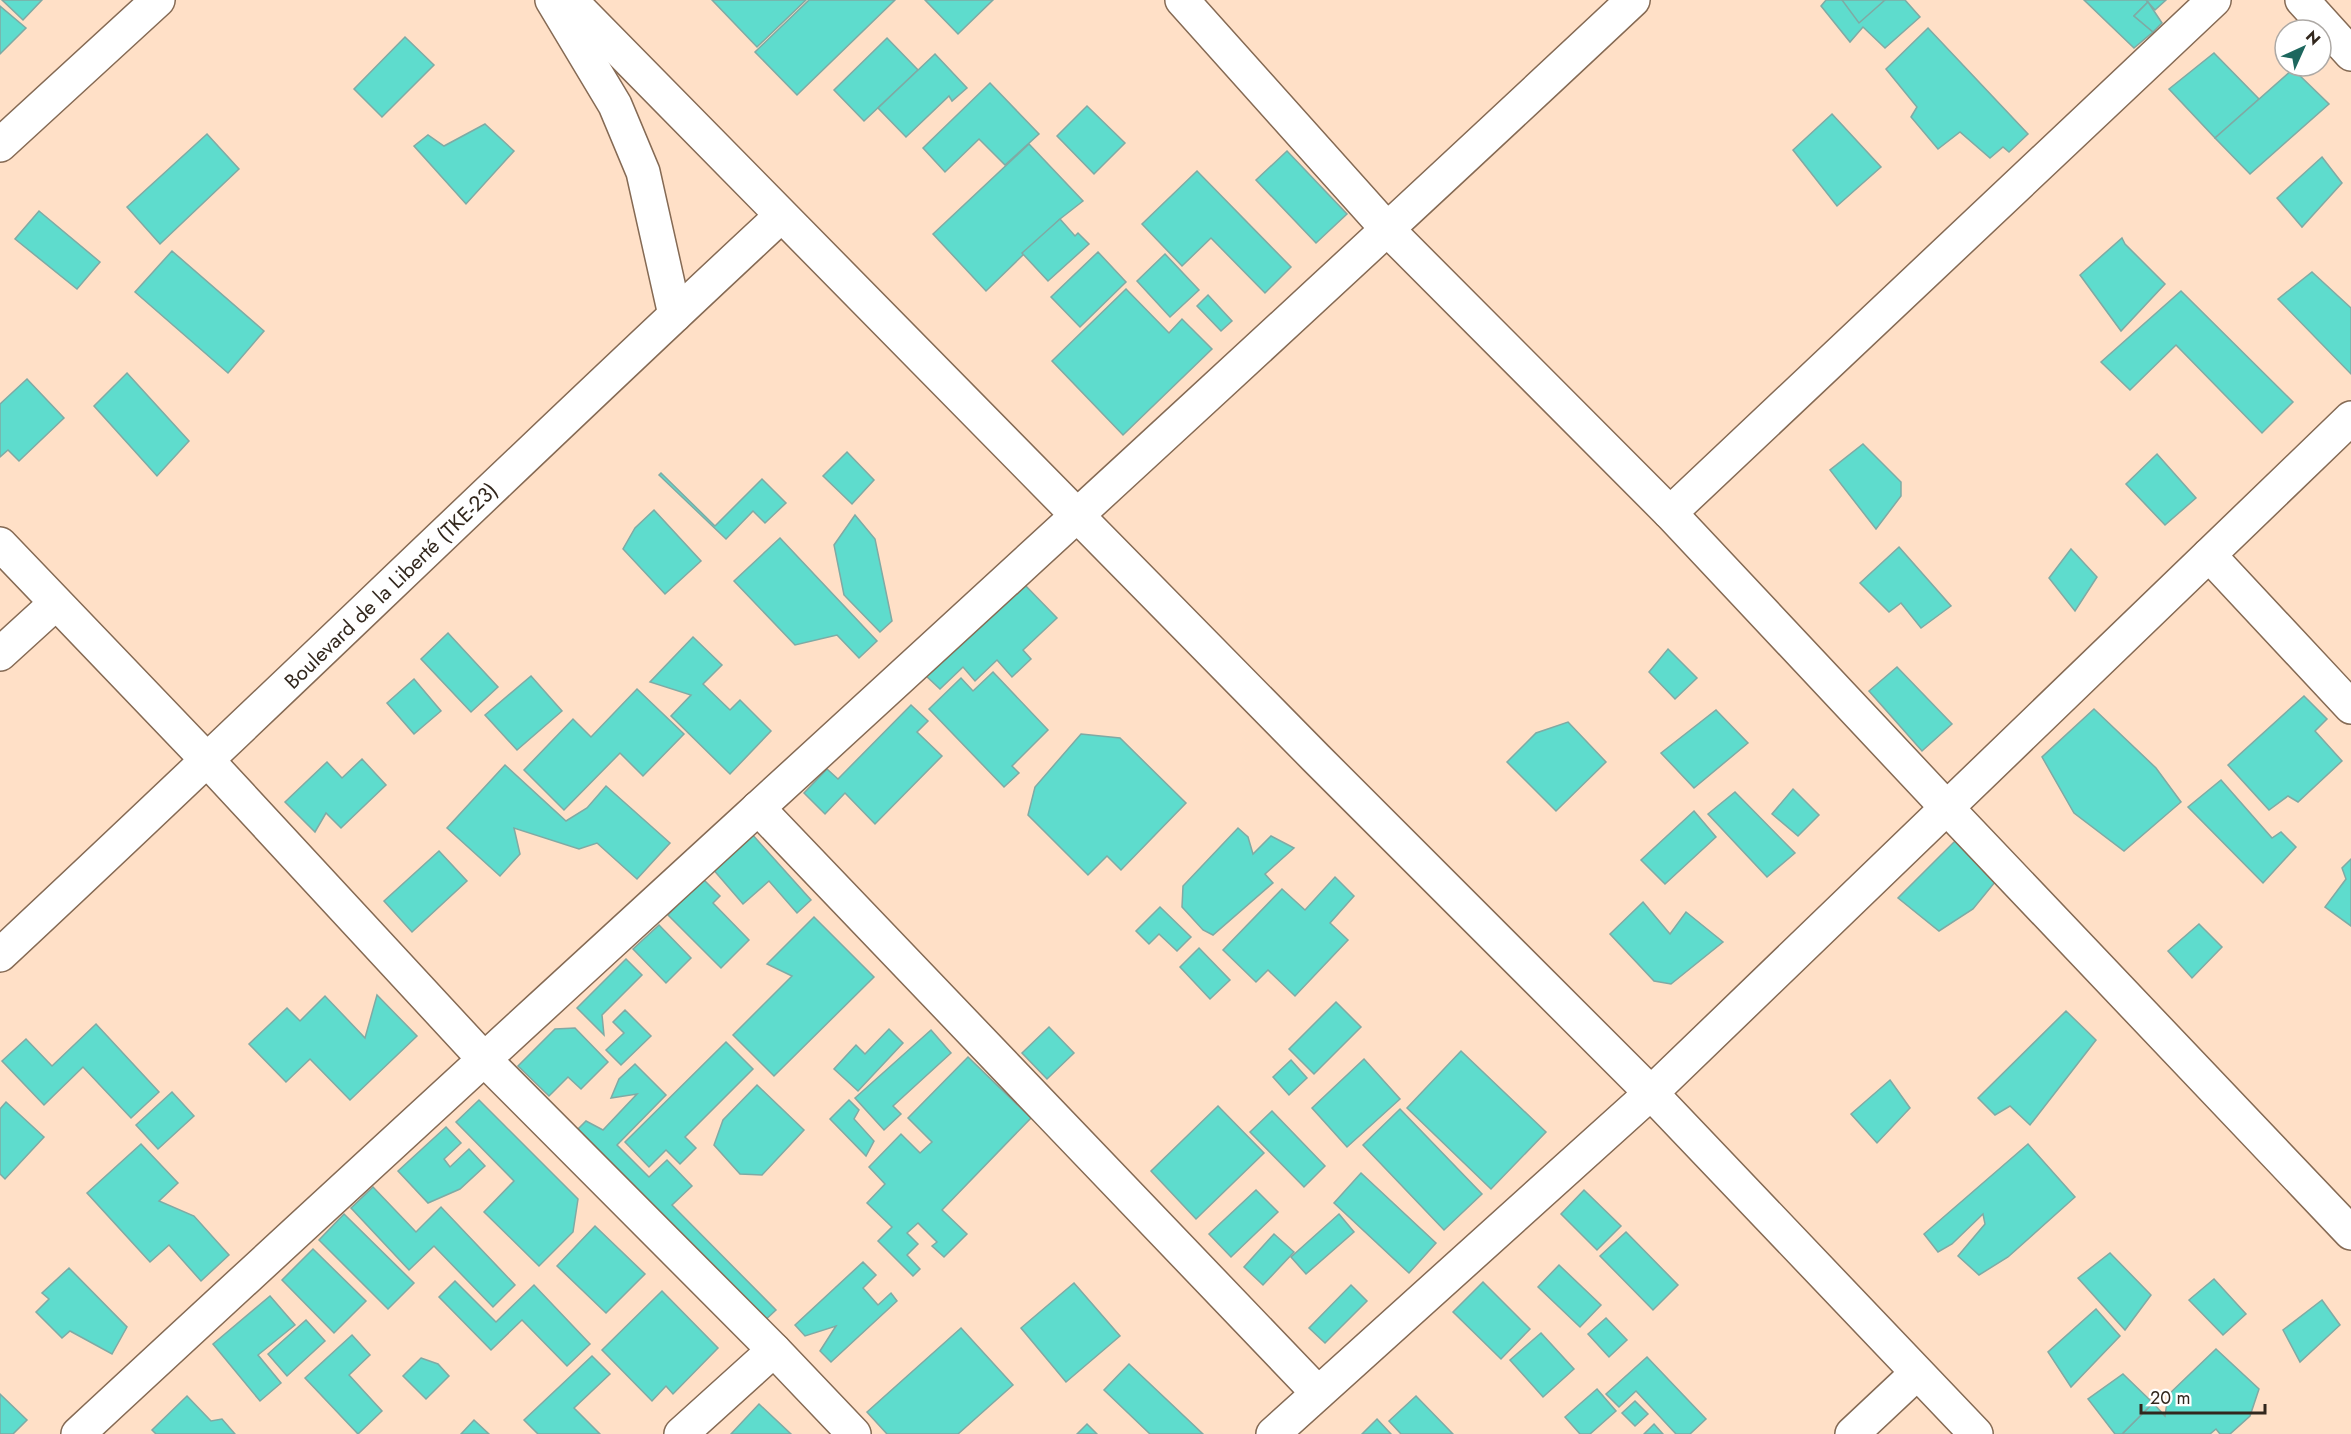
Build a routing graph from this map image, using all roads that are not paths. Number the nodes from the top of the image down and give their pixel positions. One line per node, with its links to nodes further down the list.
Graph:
1 (158, 0): 9 (street)
2 (552, 0): 12 (street)
3 (570, 0): 10 (street)
4 (1182, 0): 11 (street)
5 (1633, 0): 11 (street)
6 (2214, 0): 14 (street)
7 (2302, 0): 8 (street)
8 (2351, 54)
9 (0, 145)
10 (781, 216): 12 (street, Boulevard de la Liberté (TKE-23)); 15 (street)
11 (1388, 230): 14 (street); 15 (street)
12 (675, 315): 21 (street, Boulevard de la Liberté (TKE-23))
13 (2351, 418): 17 (street)
14 (1670, 513): 23 (street)
15 (1077, 514): 22 (street); 26 (street)
16 (0, 544): 18 (street)
17 (2209, 555): 20 (street); 23 (street)
18 (56, 603): 19 (street); 21 (street)
19 (0, 654)
20 (2351, 707)
21 (208, 761): 24 (street, Boulevard de la Liberté (TKE-23)); 25 (street)
22 (758, 808): 25 (street); 30 (street)
23 (1947, 808): 26 (street); 27 (street)
24 (0, 955)
25 (483, 1058): 28 (street); 31 (street)
26 (1651, 1093): 29 (street); 30 (street)
27 (2351, 1233)
28 (774, 1350): 32 (street); 33 (street)
29 (1917, 1373): 35 (street); 36 (street)
30 (1318, 1393): 34 (street)
31 (78, 1434)
32 (681, 1434)
33 (854, 1434)
34 (1273, 1434)
35 (1852, 1434)
36 (1976, 1434)

